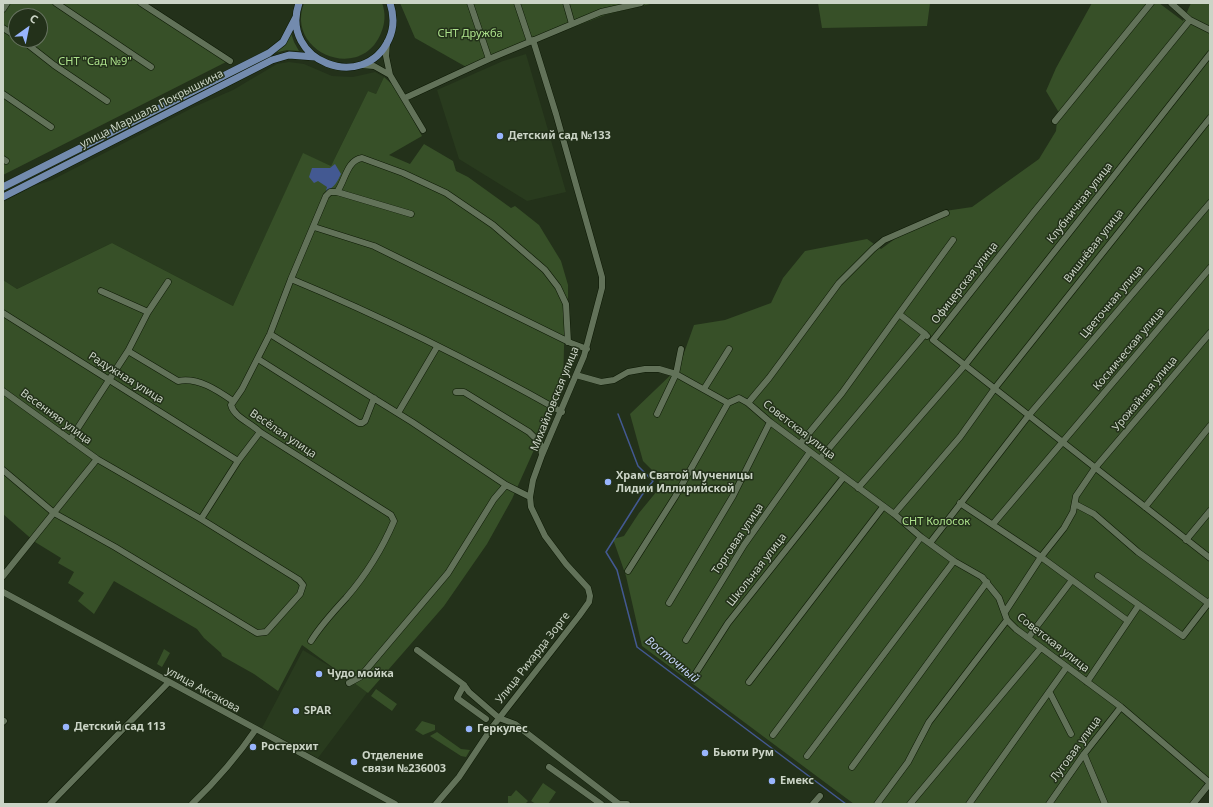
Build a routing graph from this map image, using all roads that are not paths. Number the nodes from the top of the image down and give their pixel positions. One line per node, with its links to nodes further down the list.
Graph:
1 (7, 3): 13 (street)
2 (56, 3): 27 (street)
3 (141, 3): 25 (street)
4 (299, 3): 15 (main road)
5 (390, 3): 20 (main road)
6 (470, 3): 24 (street)
7 (517, 3): 19 (street, Михайловская улица)
8 (566, 3): 17 (street)
9 (607, 3): 14 (street)
10 (641, 3): 14 (street)
11 (1151, 3): 33 (street)
12 (1171, 3): 16 (street)
13 (3, 9)
14 (609, 10): 17 (street)
15 (296, 17): 23 (main road); 36 (main road, улица Маршала Покрышкина)
16 (1190, 20): 18 (street); 54 (street, Офицерская улица)
17 (572, 24): 19 (street)
18 (1210, 30)
19 (531, 41): 24 (street); 57 (street, Михайловская улица)
20 (387, 42): 26 (main road); 28 (street)
21 (32, 48): 31 (street)
22 (1210, 54): 62 (street, Клубничная улица)
23 (315, 57): 26 (main road); 38 (main road, улица Маршала Покрышкина)
24 (489, 59): 30 (street)
25 (230, 61)
26 (361, 65): 28 (street)
27 (151, 66)
28 (390, 75): 30 (street)
29 (3, 94): 34 (street)
30 (405, 98): 35 (street)
31 (107, 101)
32 (1210, 118): 66 (street, Вишнёвая улица)
33 (1055, 121)
34 (51, 127)
35 (423, 130)
36 (3, 187)
37 (337, 192): 41 (street); 42 (street); 55 (street)
38 (3, 197)
39 (1210, 203): 77 (street, Цветочная улица)
40 (946, 213): 73 (street)
41 (411, 214)
42 (314, 227): 45 (street); 55 (street)
43 (953, 240): 50 (street)
44 (1210, 268): 82 (street, Космическая улица)
45 (291, 279): 52 (street); 56 (street)
46 (168, 282): 49 (street)
47 (101, 291): 49 (street)
48 (3, 312): 65 (street, Радужная улица)
49 (148, 312): 60 (street)
50 (899, 314): 53 (street); 83 (street)
51 (1210, 332): 89 (street, Урожайная улица)
52 (270, 334): 61 (street); 70 (street)
53 (924, 334): 54 (street); 87 (street)
54 (933, 340): 62 (street, Офицерская улица)
55 (568, 342): 57 (street)
56 (437, 347): 74 (street); 75 (street)
57 (586, 348): 64 (street, Михайловская улица)
58 (681, 349): 63 (street)
59 (729, 349): 67 (street)
60 (128, 351): 65 (street); 71 (street)
61 (258, 359): 70 (street); 71 (street)
62 (965, 365): 66 (street, Офицерская улица); 93 (street, Клубничная улица)
63 (676, 374): 64 (street); 67 (street); 76 (street)
64 (576, 375): 74 (street, Михайловская улица)
65 (109, 379): 81 (street); 88 (street, Радужная улица)
66 (995, 388): 77 (street, Офицерская улица); 101 (street, Вишнёвая улица)
67 (704, 389): 72 (street)
68 (3, 391): 81 (street, Весенняя улица)
69 (456, 392): 85 (street)
70 (374, 398): 75 (street)
71 (233, 401): 80 (street, Весёлая улица)
72 (728, 403): 73 (street, Советская улица); 110 (street)
73 (748, 403): 78 (street, Советская улица)
74 (562, 412): 85 (street, Михайловская улица)
75 (398, 413): 92 (street)
76 (657, 414)
77 (1029, 415): 82 (street, Офицерская улица); 95 (street, Цветочная улица)
78 (770, 422): 83 (street, Советская улица); 117 (street)
79 (1210, 426): 98 (street)
80 (260, 432): 88 (street); 124 (street, Весёлая улица)
81 (70, 440): 86 (street, Весенняя улица)
82 (1064, 442): 89 (street, Офицерская улица); 103 (street, Космическая улица)
83 (800, 444): 84 (street, Советская улица)
84 (810, 452): 87 (street, Советская улица); 123 (street, Торговая улица)
85 (542, 455): 94 (street, Михайловская улица)
86 (97, 459): 100 (street); 102 (street, Весенняя улица)
87 (820, 459): 91 (street, Советская улица)
88 (238, 461): 102 (street)
89 (1096, 468): 96 (street, Урожайная улица); 98 (street, Офицерская улица)
90 (3, 470): 100 (street)
91 (843, 478): 93 (street, Советская улица); 128 (street, Школьная улица)
92 (506, 485): 94 (street); 132 (street)
93 (858, 488): 97 (street, Советская улица)
94 (530, 497): 136 (street, Улица Рихарда Зорге)
95 (960, 502): 103 (street); 106 (street, Цветочная улица)
96 (1075, 504): 107 (street, Урожайная улица); 116 (street)
97 (883, 507): 101 (street, Советская улица); 130 (street)
98 (1145, 507): 105 (street, Офицерская улица)
99 (1210, 511): 105 (street)
100 (54, 513): 102 (street, Весенняя улица); 111 (street)
101 (894, 514): 104 (street, Советская улица)
102 (201, 519)
103 (993, 524): 107 (street)
104 (921, 537): 106 (street, Советская улица); 140 (street)
105 (1186, 540): 108 (street, Офицерская улица)
106 (930, 543): 109 (street, Советская улица)
107 (1040, 557): 113 (street); 119 (street, Урожайная улица)
108 (1210, 558)
109 (954, 561): 114 (street, Советская улица); 142 (street)
110 (628, 571)
111 (3, 576)
112 (1098, 576): 118 (street)
113 (1072, 580): 121 (street); 122 (street)
114 (987, 582): 119 (street, Советская улица); 144 (street)
115 (3, 592): 129 (street, улица Аксакова)
116 (1209, 602): 118 (street)
117 (669, 603)
118 (1139, 605): 121 (street)
119 (1005, 612): 120 (street, Советская улица)
120 (1007, 620): 122 (street, Советская улица); 154 (street)
121 (1128, 621): 131 (street)
122 (1028, 638): 125 (street, Советская улица)
123 (686, 640)
124 (311, 641)
125 (1040, 648): 127 (street, Советская улица); 155 (street)
126 (417, 650): 133 (street)
127 (1066, 668): 131 (street, Советская улица); 134 (street)
128 (692, 679)
129 (169, 682): 138 (street, улица Аксакова); 147 (street)
130 (749, 682)
131 (1087, 682): 135 (street, Советская улица)
132 (349, 683)
133 (464, 686): 136 (street); 137 (street)
134 (1050, 693): 139 (street); 156 (street)
135 (1120, 707): 141 (street, Луговая улица); 145 (street, Советская улица)
136 (499, 718): 150 (street, Улица Рихарда Зорге); 152 (street)
137 (486, 719)
138 (256, 730): 148 (street); 149 (street, улица Аксакова)
139 (1072, 734)
140 (773, 735)
141 (1084, 754): 157 (street, Луговая улица); 158 (street)
142 (807, 756)
143 (549, 767): 151 (street)
144 (852, 768)
145 (1210, 783): 159 (street)
146 (820, 796): 153 (street)
147 (50, 804)
148 (192, 804)
149 (394, 804)
150 (436, 804)
151 (601, 804)
152 (626, 804)
153 (813, 804)
154 (876, 804)
155 (910, 804)
156 (970, 804)
157 (1049, 804)
158 (1105, 804)
159 (1193, 804)

